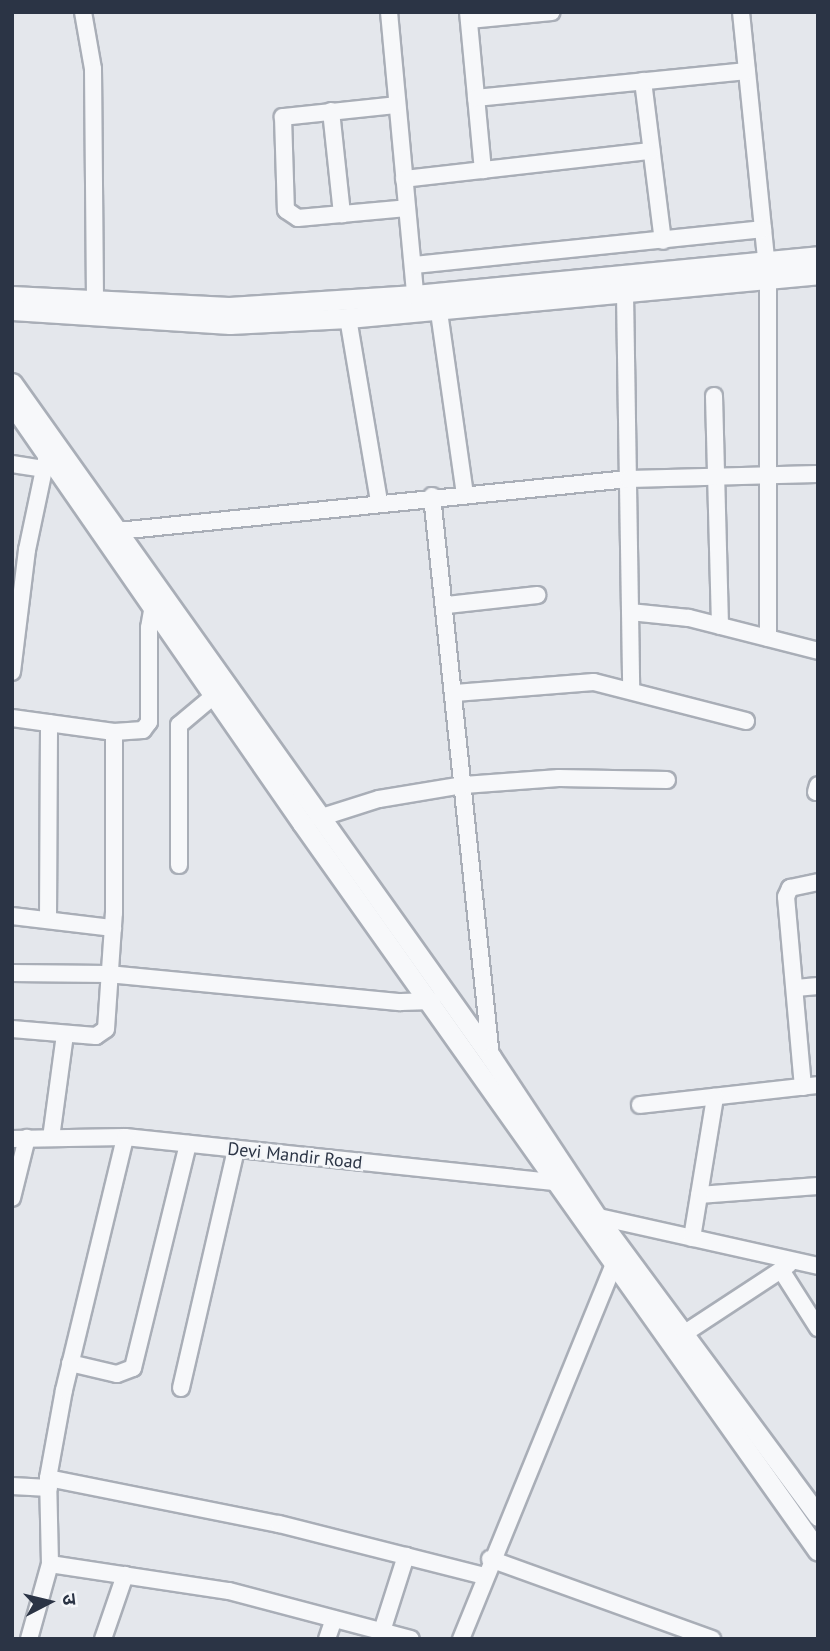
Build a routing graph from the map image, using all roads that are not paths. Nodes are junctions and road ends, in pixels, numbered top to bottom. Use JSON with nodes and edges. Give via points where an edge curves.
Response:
{"nodes":[{"id":1,"x":83,"y":12,"type":"edge"},
{"id":2,"x":388,"y":12,"type":"edge"},
{"id":3,"x":552,"y":12,"type":"edge"},
{"id":4,"x":741,"y":12,"type":"edge"},
{"id":5,"x":546,"y":13,"type":"edge"},
{"id":6,"x":468,"y":16,"type":"edge"},
{"id":7,"x":747,"y":71,"type":"junction"},
{"id":8,"x":643,"y":81,"type":"junction"},
{"id":9,"x":476,"y":98,"type":"junction"},
{"id":10,"x":397,"y":105,"type":"junction"},
{"id":11,"x":331,"y":111,"type":"junction"},
{"id":12,"x":652,"y":150,"type":"junction"},
{"id":13,"x":483,"y":170,"type":"junction"},
{"id":14,"x":404,"y":179,"type":"junction"},
{"id":15,"x":407,"y":208,"type":"junction"},
{"id":16,"x":342,"y":214,"type":"junction"},
{"id":17,"x":763,"y":229,"type":"junction"},
{"id":18,"x":663,"y":241,"type":"junction"},
{"id":19,"x":818,"y":256,"type":"edge"},
{"id":20,"x":415,"y":265,"type":"junction"},
{"id":21,"x":767,"y":271,"type":"junction"},
{"id":22,"x":818,"y":274,"type":"edge"},
{"id":23,"x":625,"y":293,"type":"junction"},
{"id":24,"x":12,"y":296,"type":"edge"},
{"id":25,"x":95,"y":301,"type":"junction"},
{"id":26,"x":416,"y":305,"type":"junction"},
{"id":27,"x":12,"y":310,"type":"edge"},
{"id":28,"x":439,"y":312,"type":"junction"},
{"id":29,"x":348,"y":318,"type":"junction"},
{"id":30,"x":12,"y":383,"type":"edge"},
{"id":31,"x":714,"y":396,"type":"dead end"},
{"id":32,"x":12,"y":404,"type":"edge"},
{"id":33,"x":44,"y":462,"type":"junction"},
{"id":34,"x":12,"y":464,"type":"edge"},
{"id":35,"x":818,"y":474,"type":"edge"},
{"id":36,"x":715,"y":477,"type":"junction"},
{"id":37,"x":767,"y":478,"type":"junction"},
{"id":38,"x":628,"y":479,"type":"junction"},
{"id":39,"x":465,"y":494,"type":"junction"},
{"id":40,"x":432,"y":496,"type":"junction"},
{"id":41,"x":379,"y":502,"type":"junction"},
{"id":42,"x":118,"y":531,"type":"junction"},
{"id":43,"x":19,"y":549,"type":"edge"},
{"id":44,"x":537,"y":595,"type":"dead end"},
{"id":45,"x":155,"y":596,"type":"junction"},
{"id":46,"x":447,"y":605,"type":"junction"},
{"id":47,"x":630,"y":612,"type":"junction"},
{"id":48,"x":720,"y":626,"type":"junction"},
{"id":49,"x":15,"y":631,"type":"edge"},
{"id":50,"x":768,"y":638,"type":"junction"},
{"id":51,"x":818,"y":651,"type":"edge"},
{"id":52,"x":12,"y":672,"type":"edge"},
{"id":53,"x":631,"y":688,"type":"junction"},
{"id":54,"x":455,"y":693,"type":"junction"},
{"id":55,"x":216,"y":694,"type":"junction"},
{"id":56,"x":12,"y":718,"type":"edge"},
{"id":57,"x":746,"y":721,"type":"dead end"},
{"id":58,"x":49,"y":723,"type":"junction"},
{"id":59,"x":114,"y":732,"type":"junction"},
{"id":60,"x":667,"y":780,"type":"dead end"},
{"id":61,"x":464,"y":785,"type":"junction"},
{"id":62,"x":318,"y":818,"type":"junction"},
{"id":63,"x":179,"y":866,"type":"dead end"},
{"id":64,"x":818,"y":882,"type":"edge"},
{"id":65,"x":12,"y":916,"type":"edge"},
{"id":66,"x":48,"y":920,"type":"junction"},
{"id":67,"x":113,"y":928,"type":"junction"},
{"id":68,"x":12,"y":973,"type":"edge"},
{"id":69,"x":108,"y":974,"type":"junction"},
{"id":70,"x":818,"y":986,"type":"edge"},
{"id":71,"x":796,"y":988,"type":"junction"},
{"id":72,"x":432,"y":1001,"type":"junction"},
{"id":73,"x":12,"y":1029,"type":"edge"},
{"id":74,"x":65,"y":1035,"type":"junction"},
{"id":75,"x":491,"y":1057,"type":"junction"},
{"id":76,"x":810,"y":1086,"type":"edge"},
{"id":77,"x":715,"y":1097,"type":"junction"},
{"id":78,"x":640,"y":1105,"type":"dead end"},
{"id":79,"x":125,"y":1137,"type":"junction"},
{"id":80,"x":20,"y":1138,"type":"edge"},
{"id":81,"x":51,"y":1138,"type":"junction"},
{"id":82,"x":188,"y":1144,"type":"junction"},
{"id":83,"x":236,"y":1149,"type":"junction"},
{"id":84,"x":555,"y":1182,"type":"junction"},
{"id":85,"x":578,"y":1184,"type":"junction"},
{"id":86,"x":818,"y":1186,"type":"edge"},
{"id":87,"x":699,"y":1195,"type":"junction"},
{"id":88,"x":12,"y":1198,"type":"edge"},
{"id":89,"x":588,"y":1214,"type":"junction"},
{"id":90,"x":692,"y":1238,"type":"junction"},
{"id":91,"x":614,"y":1264,"type":"junction"},
{"id":92,"x":788,"y":1265,"type":"junction"},
{"id":93,"x":818,"y":1266,"type":"edge"},
{"id":94,"x":818,"y":1328,"type":"edge"},
{"id":95,"x":685,"y":1332,"type":"junction"},
{"id":96,"x":70,"y":1363,"type":"junction"},
{"id":97,"x":181,"y":1388,"type":"dead end"},
{"id":98,"x":48,"y":1483,"type":"junction"},
{"id":99,"x":12,"y":1486,"type":"edge"},
{"id":100,"x":817,"y":1513,"type":"edge"},
{"id":101,"x":818,"y":1550,"type":"edge"},
{"id":102,"x":406,"y":1556,"type":"junction"},
{"id":103,"x":490,"y":1559,"type":"junction"},
{"id":104,"x":50,"y":1564,"type":"junction"},
{"id":105,"x":125,"y":1575,"type":"junction"},
{"id":106,"x":484,"y":1576,"type":"junction"},
{"id":107,"x":334,"y":1619,"type":"junction"},
{"id":108,"x":382,"y":1631,"type":"junction"},
{"id":109,"x":29,"y":1639,"type":"edge"},
{"id":110,"x":103,"y":1639,"type":"edge"},
{"id":111,"x":327,"y":1639,"type":"edge"},
{"id":112,"x":411,"y":1639,"type":"edge"},
{"id":113,"x":461,"y":1639,"type":"edge"},
{"id":114,"x":712,"y":1639,"type":"edge"}],
"edges":[{"from":1,"to":25,"type":"street","via":[[93,69]]},
{"from":2,"to":10,"type":"street"},
{"from":3,"to":5,"type":"street"},
{"from":4,"to":7,"type":"street"},
{"from":5,"to":6,"type":"street"},
{"from":6,"to":9,"type":"street"},
{"from":7,"to":8,"type":"street"},
{"from":7,"to":17,"type":"street"},
{"from":8,"to":9,"type":"street"},
{"from":8,"to":12,"type":"street"},
{"from":9,"to":13,"type":"street"},
{"from":10,"to":11,"type":"street"},
{"from":10,"to":14,"type":"street"},
{"from":11,"to":16,"type":"street"},
{"from":11,"to":16,"type":"street","via":[[281,119],[286,210],[292,218]]},
{"from":12,"to":13,"type":"street"},
{"from":12,"to":18,"type":"street"},
{"from":13,"to":14,"type":"street"},
{"from":14,"to":15,"type":"street"},
{"from":15,"to":16,"type":"street"},
{"from":15,"to":20,"type":"street"},
{"from":17,"to":18,"type":"street"},
{"from":17,"to":21,"type":"street"},
{"from":18,"to":20,"type":"street"},
{"from":19,"to":21,"type":"street"},
{"from":20,"to":26,"type":"street"},
{"from":21,"to":22,"type":"street"},
{"from":21,"to":23,"type":"street"},
{"from":21,"to":26,"type":"street"},
{"from":21,"to":37,"type":"street"},
{"from":23,"to":28,"type":"street"},
{"from":23,"to":38,"type":"street"},
{"from":24,"to":25,"type":"street"},
{"from":25,"to":26,"type":"street","via":[[229,307]]},
{"from":26,"to":28,"type":"street"},
{"from":26,"to":29,"type":"street"},
{"from":27,"to":29,"type":"street","via":[[230,324]]},
{"from":28,"to":39,"type":"street"},
{"from":29,"to":41,"type":"street"},
{"from":30,"to":42,"type":"street"},
{"from":31,"to":36,"type":"street"},
{"from":32,"to":33,"type":"street"},
{"from":33,"to":34,"type":"street"},
{"from":33,"to":43,"type":"street"},
{"from":33,"to":45,"type":"street"},
{"from":35,"to":37,"type":"street"},
{"from":36,"to":37,"type":"street"},
{"from":36,"to":38,"type":"street"},
{"from":36,"to":48,"type":"street"},
{"from":37,"to":50,"type":"street"},
{"from":38,"to":39,"type":"street"},
{"from":38,"to":47,"type":"street"},
{"from":39,"to":40,"type":"street"},
{"from":40,"to":41,"type":"street"},
{"from":40,"to":46,"type":"street"},
{"from":41,"to":42,"type":"street"},
{"from":42,"to":45,"type":"street"},
{"from":43,"to":49,"type":"street"},
{"from":44,"to":46,"type":"street"},
{"from":45,"to":55,"type":"street"},
{"from":45,"to":59,"type":"street","via":[[149,722],[142,730]]},
{"from":45,"to":62,"type":"street"},
{"from":46,"to":54,"type":"street"},
{"from":47,"to":48,"type":"street"},
{"from":47,"to":53,"type":"street"},
{"from":48,"to":50,"type":"street"},
{"from":49,"to":52,"type":"street"},
{"from":50,"to":51,"type":"street"},
{"from":53,"to":54,"type":"street","via":[[594,682]]},
{"from":53,"to":57,"type":"street"},
{"from":54,"to":61,"type":"street"},
{"from":55,"to":63,"type":"street","via":[[179,724]]},
{"from":55,"to":72,"type":"street","via":[[302,823]]},
{"from":56,"to":58,"type":"street"},
{"from":58,"to":59,"type":"street"},
{"from":58,"to":66,"type":"street"},
{"from":59,"to":67,"type":"street"},
{"from":60,"to":61,"type":"street","via":[[559,778]]},
{"from":61,"to":62,"type":"street","via":[[379,799]]},
{"from":61,"to":75,"type":"street"},
{"from":62,"to":75,"type":"street"},
{"from":64,"to":71,"type":"street","via":[[800,884],[786,897]]},
{"from":65,"to":66,"type":"street"},
{"from":66,"to":67,"type":"street"},
{"from":67,"to":69,"type":"street"},
{"from":68,"to":69,"type":"street"},
{"from":69,"to":72,"type":"street","via":[[401,1002]]},
{"from":69,"to":74,"type":"street","via":[[106,1029],[96,1036]]},
{"from":70,"to":71,"type":"street"},
{"from":71,"to":76,"type":"street"},
{"from":72,"to":84,"type":"street"},
{"from":73,"to":74,"type":"street"},
{"from":74,"to":81,"type":"street"},
{"from":75,"to":85,"type":"street"},
{"from":76,"to":77,"type":"street"},
{"from":77,"to":78,"type":"street"},
{"from":77,"to":87,"type":"street"},
{"from":79,"to":81,"type":"street","name":"Devi Mandir Road"},
{"from":79,"to":82,"type":"street","name":"Devi Mandir Road"},
{"from":79,"to":96,"type":"street"},
{"from":80,"to":81,"type":"street","name":"Devi Mandir Road"},
{"from":80,"to":88,"type":"street"},
{"from":82,"to":83,"type":"street","name":"Devi Mandir Road"},
{"from":82,"to":96,"type":"street","via":[[133,1368],[117,1374]]},
{"from":83,"to":84,"type":"street","name":"Devi Mandir Road"},
{"from":83,"to":97,"type":"street"},
{"from":84,"to":85,"type":"street","name":"Devi Mandir Road"},
{"from":84,"to":89,"type":"street"},
{"from":85,"to":89,"type":"street"},
{"from":86,"to":87,"type":"street"},
{"from":87,"to":90,"type":"street"},
{"from":89,"to":90,"type":"street"},
{"from":89,"to":91,"type":"street"},
{"from":89,"to":95,"type":"street"},
{"from":90,"to":92,"type":"street"},
{"from":91,"to":101,"type":"street"},
{"from":91,"to":103,"type":"street"},
{"from":92,"to":93,"type":"street"},
{"from":92,"to":94,"type":"street"},
{"from":92,"to":95,"type":"street"},
{"from":95,"to":100,"type":"street"},
{"from":96,"to":98,"type":"street"},
{"from":98,"to":99,"type":"street"},
{"from":98,"to":102,"type":"street","via":[[279,1524]]},
{"from":98,"to":104,"type":"street"},
{"from":102,"to":106,"type":"street"},
{"from":102,"to":108,"type":"street"},
{"from":103,"to":106,"type":"street"},
{"from":103,"to":114,"type":"street"},
{"from":104,"to":105,"type":"street"},
{"from":104,"to":109,"type":"street"},
{"from":105,"to":107,"type":"street","via":[[229,1591]]},
{"from":105,"to":110,"type":"street"},
{"from":106,"to":113,"type":"street"},
{"from":107,"to":108,"type":"street"},
{"from":107,"to":111,"type":"street"},
{"from":108,"to":112,"type":"street"}]}
